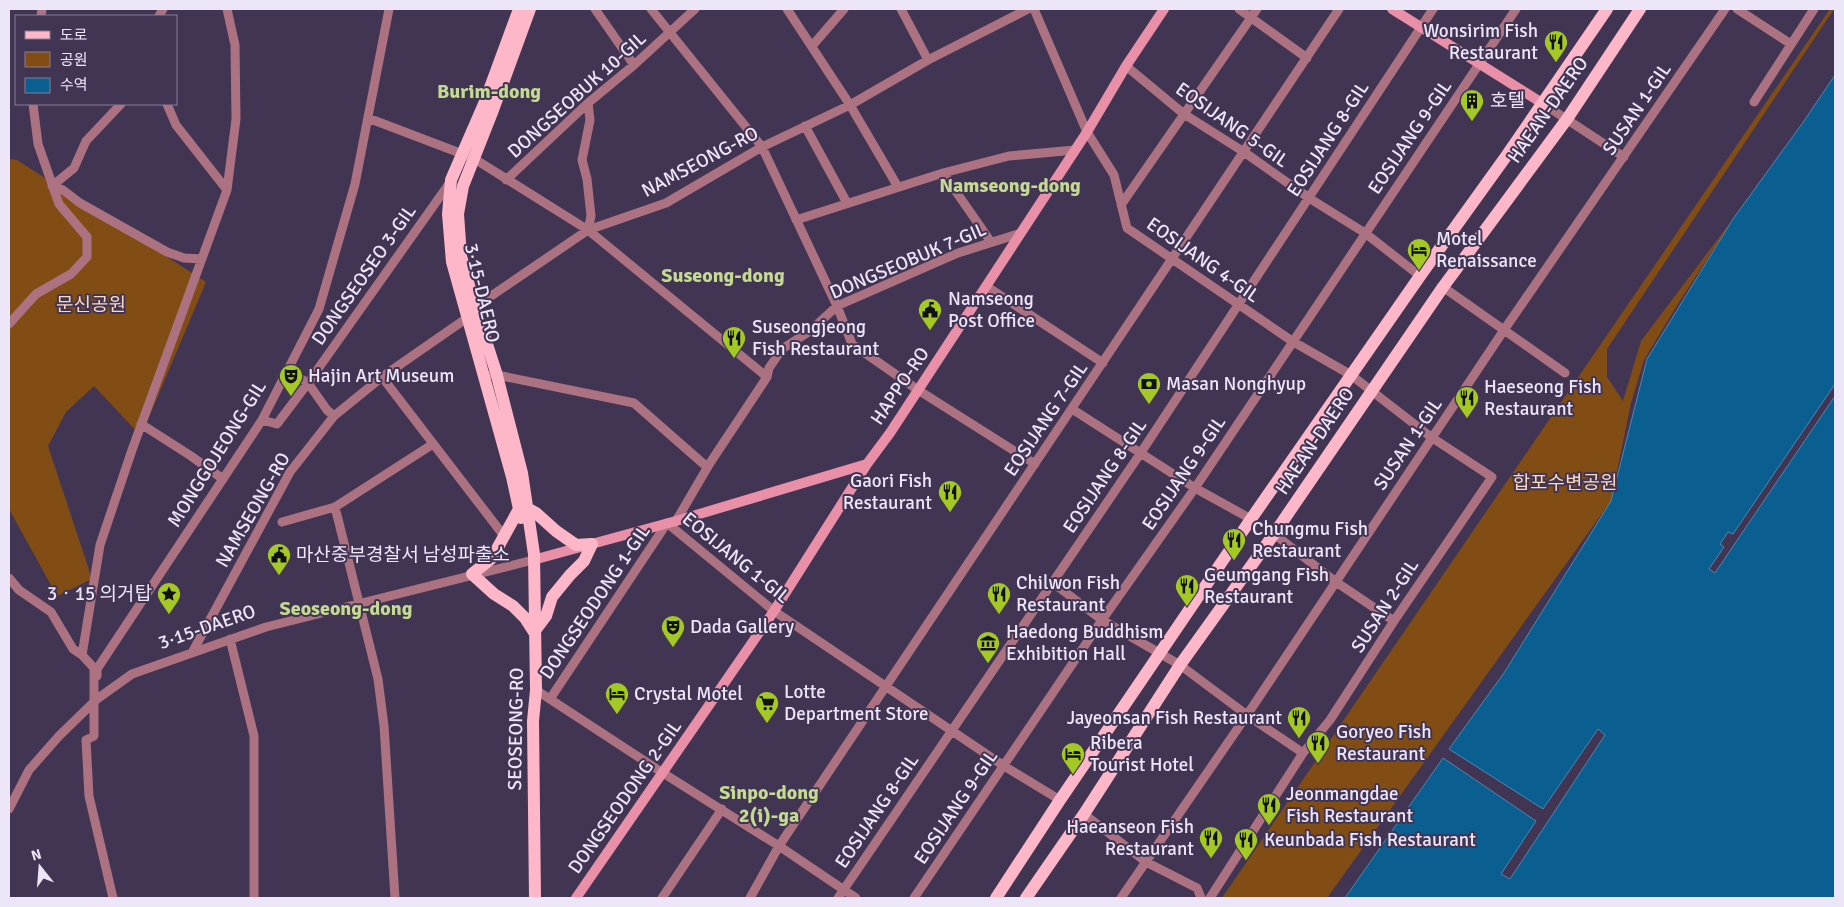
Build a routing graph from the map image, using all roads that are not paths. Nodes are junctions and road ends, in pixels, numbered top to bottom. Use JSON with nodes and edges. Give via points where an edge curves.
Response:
{"nodes":[{"id":1,"x":227,"y":9,"type":"edge"},
{"id":2,"x":389,"y":9,"type":"edge"},
{"id":3,"x":519,"y":9,"type":"edge"},
{"id":4,"x":530,"y":9,"type":"edge"},
{"id":5,"x":594,"y":9,"type":"edge"},
{"id":6,"x":650,"y":9,"type":"edge"},
{"id":7,"x":695,"y":9,"type":"edge"},
{"id":8,"x":787,"y":9,"type":"edge"},
{"id":9,"x":844,"y":9,"type":"edge"},
{"id":10,"x":901,"y":9,"type":"edge"},
{"id":11,"x":1028,"y":9,"type":"edge"},
{"id":12,"x":1034,"y":9,"type":"edge"},
{"id":13,"x":1164,"y":9,"type":"edge"},
{"id":14,"x":1239,"y":9,"type":"edge"},
{"id":15,"x":1257,"y":9,"type":"edge"},
{"id":16,"x":1339,"y":9,"type":"edge"},
{"id":17,"x":1392,"y":9,"type":"edge"},
{"id":18,"x":1433,"y":9,"type":"edge"},
{"id":19,"x":1516,"y":9,"type":"edge"},
{"id":20,"x":1607,"y":9,"type":"edge"},
{"id":21,"x":1640,"y":9,"type":"edge"},
{"id":22,"x":1725,"y":9,"type":"edge"},
{"id":23,"x":1737,"y":9,"type":"edge"},
{"id":24,"x":1814,"y":9,"type":"edge"},
{"id":25,"x":1251,"y":18,"type":"junction"},
{"id":26,"x":1421,"y":27,"type":"junction"},
{"id":27,"x":671,"y":32,"type":"junction"},
{"id":28,"x":1791,"y":44,"type":"junction"},
{"id":29,"x":812,"y":46,"type":"junction"},
{"id":30,"x":1307,"y":58,"type":"junction"},
{"id":31,"x":928,"y":60,"type":"junction"},
{"id":32,"x":1479,"y":64,"type":"junction"},
{"id":33,"x":634,"y":65,"type":"junction"},
{"id":34,"x":1126,"y":66,"type":"junction"},
{"id":35,"x":1754,"y":102,"type":"dead end"},
{"id":36,"x":588,"y":103,"type":"junction"},
{"id":37,"x":1542,"y":103,"type":"junction"},
{"id":38,"x":33,"y":105,"type":"edge"},
{"id":39,"x":120,"y":105,"type":"edge"},
{"id":40,"x":167,"y":105,"type":"edge"},
{"id":41,"x":850,"y":105,"type":"junction"},
{"id":42,"x":1184,"y":114,"type":"junction"},
{"id":43,"x":368,"y":118,"type":"junction"},
{"id":44,"x":1567,"y":120,"type":"junction"},
{"id":45,"x":805,"y":126,"type":"junction"},
{"id":46,"x":1087,"y":132,"type":"junction"},
{"id":47,"x":762,"y":146,"type":"junction"},
{"id":48,"x":1075,"y":150,"type":"junction"},
{"id":49,"x":1244,"y":152,"type":"junction"},
{"id":50,"x":467,"y":156,"type":"junction"},
{"id":51,"x":1624,"y":157,"type":"junction"},
{"id":52,"x":943,"y":173,"type":"junction"},
{"id":53,"x":451,"y":180,"type":"junction"},
{"id":54,"x":506,"y":180,"type":"junction"},
{"id":55,"x":52,"y":186,"type":"junction"},
{"id":56,"x":898,"y":187,"type":"junction"},
{"id":57,"x":227,"y":190,"type":"junction"},
{"id":58,"x":1309,"y":198,"type":"junction"},
{"id":59,"x":847,"y":203,"type":"junction"},
{"id":60,"x":1121,"y":205,"type":"junction"},
{"id":61,"x":796,"y":220,"type":"junction"},
{"id":62,"x":588,"y":230,"type":"junction"},
{"id":63,"x":1021,"y":233,"type":"junction"},
{"id":64,"x":1365,"y":233,"type":"junction"},
{"id":65,"x":991,"y":242,"type":"junction"},
{"id":66,"x":202,"y":259,"type":"junction"},
{"id":67,"x":1172,"y":259,"type":"junction"},
{"id":68,"x":1420,"y":276,"type":"junction"},
{"id":69,"x":986,"y":286,"type":"junction"},
{"id":70,"x":1442,"y":287,"type":"junction"},
{"id":71,"x":1238,"y":304,"type":"junction"},
{"id":72,"x":837,"y":306,"type":"junction"},
{"id":73,"x":471,"y":313,"type":"junction"},
{"id":74,"x":9,"y":324,"type":"edge"},
{"id":75,"x":1504,"y":330,"type":"junction"},
{"id":76,"x":1292,"y":341,"type":"junction"},
{"id":77,"x":1103,"y":363,"type":"junction"},
{"id":78,"x":288,"y":371,"type":"junction"},
{"id":79,"x":483,"y":373,"type":"junction"},
{"id":80,"x":1564,"y":373,"type":"dead end"},
{"id":81,"x":496,"y":374,"type":"junction"},
{"id":82,"x":1351,"y":375,"type":"junction"},
{"id":83,"x":382,"y":377,"type":"junction"},
{"id":84,"x":767,"y":377,"type":"junction"},
{"id":85,"x":308,"y":383,"type":"junction"},
{"id":86,"x":918,"y":390,"type":"junction"},
{"id":87,"x":1372,"y":391,"type":"junction"},
{"id":88,"x":1072,"y":409,"type":"junction"},
{"id":89,"x":334,"y":416,"type":"junction"},
{"id":90,"x":262,"y":420,"type":"junction"},
{"id":91,"x":141,"y":424,"type":"junction"},
{"id":92,"x":1431,"y":437,"type":"junction"},
{"id":93,"x":433,"y":444,"type":"junction"},
{"id":94,"x":1140,"y":454,"type":"junction"},
{"id":95,"x":867,"y":464,"type":"junction"},
{"id":96,"x":1035,"y":464,"type":"junction"},
{"id":97,"x":707,"y":467,"type":"junction"},
{"id":98,"x":223,"y":479,"type":"junction"},
{"id":99,"x":1195,"y":488,"type":"junction"},
{"id":100,"x":335,"y":507,"type":"junction"},
{"id":101,"x":523,"y":509,"type":"junction"},
{"id":102,"x":1251,"y":519,"type":"junction"},
{"id":103,"x":282,"y":522,"type":"dead end"},
{"id":104,"x":672,"y":522,"type":"junction"},
{"id":105,"x":1274,"y":534,"type":"junction"},
{"id":106,"x":504,"y":536,"type":"junction"},
{"id":107,"x":592,"y":544,"type":"junction"},
{"id":108,"x":533,"y":560,"type":"junction"},
{"id":109,"x":472,"y":574,"type":"junction"},
{"id":110,"x":9,"y":578,"type":"edge"},
{"id":111,"x":1053,"y":582,"type":"junction"},
{"id":112,"x":1336,"y":582,"type":"junction"},
{"id":113,"x":360,"y":603,"type":"junction"},
{"id":114,"x":774,"y":611,"type":"junction"},
{"id":115,"x":1102,"y":620,"type":"junction"},
{"id":116,"x":1394,"y":621,"type":"junction"},
{"id":117,"x":534,"y":632,"type":"junction"},
{"id":118,"x":230,"y":638,"type":"junction"},
{"id":119,"x":193,"y":651,"type":"junction"},
{"id":120,"x":1161,"y":654,"type":"junction"},
{"id":121,"x":82,"y":656,"type":"junction"},
{"id":122,"x":1180,"y":665,"type":"junction"},
{"id":123,"x":887,"y":687,"type":"junction"},
{"id":124,"x":536,"y":690,"type":"junction"},
{"id":125,"x":550,"y":699,"type":"junction"},
{"id":126,"x":95,"y":701,"type":"junction"},
{"id":127,"x":1247,"y":715,"type":"junction"},
{"id":128,"x":952,"y":731,"type":"junction"},
{"id":129,"x":1303,"y":753,"type":"junction"},
{"id":130,"x":1004,"y":766,"type":"junction"},
{"id":131,"x":663,"y":774,"type":"junction"},
{"id":132,"x":1060,"y":800,"type":"junction"},
{"id":133,"x":9,"y":807,"type":"edge"},
{"id":134,"x":722,"y":809,"type":"junction"},
{"id":135,"x":1084,"y":814,"type":"junction"},
{"id":136,"x":779,"y":846,"type":"junction"},
{"id":137,"x":1146,"y":862,"type":"junction"},
{"id":138,"x":841,"y":894,"type":"edge"},
{"id":139,"x":113,"y":898,"type":"edge"},
{"id":140,"x":254,"y":898,"type":"edge"},
{"id":141,"x":395,"y":898,"type":"edge"},
{"id":142,"x":535,"y":898,"type":"edge"},
{"id":143,"x":576,"y":898,"type":"edge"},
{"id":144,"x":662,"y":898,"type":"edge"},
{"id":145,"x":750,"y":898,"type":"edge"},
{"id":146,"x":856,"y":898,"type":"edge"},
{"id":147,"x":914,"y":898,"type":"edge"},
{"id":148,"x":996,"y":898,"type":"edge"},
{"id":149,"x":1026,"y":898,"type":"edge"},
{"id":150,"x":1121,"y":898,"type":"edge"},
{"id":151,"x":1201,"y":898,"type":"edge"},
{"id":152,"x":1210,"y":898,"type":"edge"}],
"edges":[{"from":1,"to":57,"type":"street","via":[[235,45],[236,119]]},
{"from":2,"to":43,"type":"street","name":"MONGGOJEONG-GIL"},
{"from":3,"to":50,"type":"main road","name":"3·15-DAERO"},
{"from":4,"to":50,"type":"main road","name":"3·15-DAERO","via":[[493,110]]},
{"from":5,"to":33,"type":"street"},
{"from":6,"to":27,"type":"street"},
{"from":7,"to":27,"type":"street","name":"DONGSEOBUK 10-GIL"},
{"from":8,"to":29,"type":"street"},
{"from":9,"to":29,"type":"street"},
{"from":10,"to":31,"type":"street"},
{"from":11,"to":31,"type":"street","name":"NAMSEONG-RO"},
{"from":12,"to":46,"type":"street","name":"EOSIJANG 4-GIL"},
{"from":13,"to":34,"type":"main road","name":"HAPPO-RO"},
{"from":14,"to":25,"type":"street"},
{"from":15,"to":25,"type":"street"},
{"from":16,"to":30,"type":"street","name":"EOSIJANG 7-GIL"},
{"from":17,"to":26,"type":"main road"},
{"from":18,"to":26,"type":"street","name":"EOSIJANG 8-GIL"},
{"from":19,"to":32,"type":"street","name":"EOSIJANG 9-GIL"},
{"from":20,"to":37,"type":"main road","name":"HAEAN-DAERO"},
{"from":21,"to":44,"type":"main road","name":"HAEAN-DAERO"},
{"from":22,"to":51,"type":"street","name":"SUSAN 1-GIL"},
{"from":23,"to":28,"type":"street"},
{"from":24,"to":28,"type":"street"},
{"from":25,"to":30,"type":"street"},
{"from":25,"to":42,"type":"street"},
{"from":26,"to":32,"type":"main road"},
{"from":26,"to":58,"type":"street","name":"EOSIJANG 8-GIL"},
{"from":27,"to":33,"type":"street","name":"DONGSEOBUK 10-GIL"},
{"from":27,"to":47,"type":"street"},
{"from":28,"to":35,"type":"street"},
{"from":29,"to":41,"type":"street"},
{"from":30,"to":49,"type":"street","name":"EOSIJANG 7-GIL"},
{"from":31,"to":41,"type":"street","name":"NAMSEONG-RO"},
{"from":32,"to":37,"type":"main road"},
{"from":32,"to":64,"type":"street","name":"EOSIJANG 9-GIL"},
{"from":33,"to":36,"type":"street","name":"DONGSEOBUK 10-GIL"},
{"from":34,"to":42,"type":"street","name":"EOSIJANG 5-GIL"},
{"from":34,"to":46,"type":"main road","name":"HAPPO-RO"},
{"from":36,"to":54,"type":"street","name":"DONGSEOBUK 10-GIL"},
{"from":36,"to":62,"type":"street","via":[[590,120],[582,160],[591,216]]},
{"from":37,"to":44,"type":"street"},
{"from":37,"to":68,"type":"main road","name":"HAEAN-DAERO"},
{"from":38,"to":55,"type":"street","via":[[38,144]]},
{"from":39,"to":55,"type":"street","via":[[86,141],[74,168]]},
{"from":40,"to":57,"type":"street","via":[[176,125]]},
{"from":41,"to":45,"type":"street","name":"NAMSEONG-RO"},
{"from":41,"to":56,"type":"street"},
{"from":42,"to":49,"type":"street","name":"EOSIJANG 5-GIL"},
{"from":42,"to":60,"type":"street"},
{"from":43,"to":50,"type":"street"},
{"from":43,"to":78,"type":"street","name":"MONGGOJEONG-GIL","via":[[354,184],[319,309]]},
{"from":44,"to":51,"type":"street"},
{"from":44,"to":70,"type":"main road","name":"HAEAN-DAERO"},
{"from":45,"to":47,"type":"street","name":"NAMSEONG-RO"},
{"from":45,"to":59,"type":"street"},
{"from":46,"to":48,"type":"main road","name":"HAPPO-RO"},
{"from":46,"to":60,"type":"street","name":"EOSIJANG 4-GIL","via":[[1114,175]]},
{"from":47,"to":61,"type":"street"},
{"from":47,"to":62,"type":"street","name":"NAMSEONG-RO","via":[[666,203]]},
{"from":48,"to":52,"type":"street","via":[[1009,156]]},
{"from":48,"to":63,"type":"main road","name":"HAPPO-RO"},
{"from":49,"to":58,"type":"street","name":"EOSIJANG 5-GIL"},
{"from":49,"to":67,"type":"street","name":"EOSIJANG 7-GIL"},
{"from":50,"to":53,"type":"main road","name":"3·15-DAERO"},
{"from":50,"to":54,"type":"street"},
{"from":50,"to":73,"type":"main road","name":"3·15-DAERO","via":[[458,214]]},
{"from":51,"to":75,"type":"street","name":"SUSAN 1-GIL"},
{"from":52,"to":56,"type":"street"},
{"from":52,"to":65,"type":"street"},
{"from":53,"to":73,"type":"main road","name":"3·15-DAERO","via":[[448,214],[452,262]]},
{"from":53,"to":85,"type":"street","name":"DONGSEOSEO 3-GIL"},
{"from":54,"to":62,"type":"street","name":"DONGSEOBUK 10-GIL"},
{"from":55,"to":66,"type":"street","via":[[167,252],[184,258]]},
{"from":55,"to":74,"type":"street","via":[[59,204],[87,238],[87,257],[71,274],[36,294]]},
{"from":56,"to":59,"type":"street"},
{"from":57,"to":66,"type":"street"},
{"from":58,"to":64,"type":"street","name":"EOSIJANG 5-GIL"},
{"from":58,"to":71,"type":"street","name":"EOSIJANG 8-GIL"},
{"from":59,"to":61,"type":"street"},
{"from":60,"to":67,"type":"street","name":"EOSIJANG 4-GIL","via":[[1127,228]]},
{"from":61,"to":72,"type":"street"},
{"from":62,"to":73,"type":"street","name":"NAMSEONG-RO"},
{"from":62,"to":84,"type":"street","name":"DONGSEOBUK 10-GIL"},
{"from":63,"to":65,"type":"street","name":"DONGSEOBUK 7-GIL"},
{"from":63,"to":69,"type":"main road","name":"HAPPO-RO"},
{"from":64,"to":68,"type":"street","name":"EOSIJANG 5-GIL"},
{"from":64,"to":76,"type":"street","name":"EOSIJANG 9-GIL"},
{"from":65,"to":72,"type":"street","name":"DONGSEOBUK 7-GIL","via":[[958,253]]},
{"from":66,"to":91,"type":"street"},
{"from":67,"to":71,"type":"street","name":"EOSIJANG 4-GIL"},
{"from":67,"to":77,"type":"street","name":"EOSIJANG 7-GIL"},
{"from":68,"to":82,"type":"main road","name":"HAEAN-DAERO"},
{"from":69,"to":77,"type":"street"},
{"from":69,"to":86,"type":"main road","name":"HAPPO-RO"},
{"from":70,"to":75,"type":"street"},
{"from":70,"to":87,"type":"main road","name":"HAEAN-DAERO"},
{"from":71,"to":76,"type":"street","name":"EOSIJANG 4-GIL"},
{"from":71,"to":94,"type":"street","name":"EOSIJANG 8-GIL"},
{"from":72,"to":84,"type":"street","name":"DONGSEOBUK 7-GIL","via":[[810,331],[782,349]]},
{"from":72,"to":86,"type":"street","via":[[852,344]]},
{"from":73,"to":79,"type":"main road","name":"3·15-DAERO"},
{"from":73,"to":81,"type":"main road","name":"3·15-DAERO"},
{"from":73,"to":83,"type":"street","name":"NAMSEONG-RO"},
{"from":75,"to":80,"type":"street"},
{"from":75,"to":92,"type":"street","name":"SUSAN 1-GIL"},
{"from":76,"to":82,"type":"street","name":"EOSIJANG 4-GIL"},
{"from":76,"to":99,"type":"street","name":"EOSIJANG 9-GIL"},
{"from":77,"to":88,"type":"street","name":"EOSIJANG 7-GIL"},
{"from":78,"to":85,"type":"street"},
{"from":78,"to":90,"type":"street","name":"MONGGOJEONG-GIL"},
{"from":79,"to":81,"type":"street"},
{"from":79,"to":101,"type":"main road","name":"3·15-DAERO"},
{"from":81,"to":97,"type":"street","via":[[634,403]]},
{"from":81,"to":101,"type":"main road","name":"3·15-DAERO","via":[[522,473]]},
{"from":82,"to":87,"type":"street","name":"SUSAN 2-GIL"},
{"from":82,"to":102,"type":"main road","name":"HAEAN-DAERO"},
{"from":83,"to":89,"type":"street","name":"NAMSEONG-RO"},
{"from":83,"to":93,"type":"street"},
{"from":84,"to":97,"type":"street","name":"DONGSEOBUK 7-GIL"},
{"from":85,"to":89,"type":"street"},
{"from":85,"to":90,"type":"street","name":"DONGSEOSEO 3-GIL","via":[[277,424]]},
{"from":86,"to":95,"type":"main road","name":"HAPPO-RO"},
{"from":86,"to":96,"type":"street"},
{"from":87,"to":92,"type":"street","name":"SUSAN 2-GIL"},
{"from":87,"to":105,"type":"main road","name":"HAEAN-DAERO"},
{"from":88,"to":94,"type":"street"},
{"from":88,"to":96,"type":"street","name":"EOSIJANG 7-GIL"},
{"from":89,"to":119,"type":"street","name":"NAMSEONG-RO","via":[[290,472]]},
{"from":90,"to":98,"type":"street","name":"MONGGOJEONG-GIL"},
{"from":91,"to":98,"type":"street"},
{"from":91,"to":121,"type":"street","via":[[100,545]]},
{"from":92,"to":112,"type":"street","name":"SUSAN 1-GIL"},
{"from":92,"to":116,"type":"street","name":"SUSAN 2-GIL","via":[[1492,477]]},
{"from":93,"to":100,"type":"street"},
{"from":93,"to":106,"type":"street"},
{"from":94,"to":99,"type":"street"},
{"from":94,"to":111,"type":"street","name":"EOSIJANG 8-GIL"},
{"from":95,"to":104,"type":"main road"},
{"from":95,"to":114,"type":"main road","name":"DONGSEODONG 2-GIL"},
{"from":96,"to":123,"type":"street","name":"EOSIJANG 7-GIL"},
{"from":97,"to":104,"type":"street","name":"DONGSEOBUK 7-GIL"},
{"from":98,"to":126,"type":"street","name":"MONGGOJEONG-GIL","via":[[97,669]]},
{"from":99,"to":102,"type":"street"},
{"from":99,"to":115,"type":"street","name":"EOSIJANG 9-GIL"},
{"from":100,"to":103,"type":"street"},
{"from":100,"to":113,"type":"street"},
{"from":101,"to":106,"type":"main road"},
{"from":101,"to":107,"type":"main road","via":[[536,513],[576,545]]},
{"from":101,"to":108,"type":"main road","name":"3·15-DAERO"},
{"from":102,"to":120,"type":"main road","name":"HAEAN-DAERO"},
{"from":104,"to":107,"type":"main road"},
{"from":104,"to":114,"type":"street","name":"EOSIJANG 1-GIL"},
{"from":104,"to":125,"type":"street","name":"DONGSEODONG 1-GIL"},
{"from":105,"to":112,"type":"street"},
{"from":105,"to":122,"type":"main road","name":"HAEAN-DAERO"},
{"from":106,"to":109,"type":"main road","via":[[492,558]]},
{"from":107,"to":108,"type":"main road"},
{"from":107,"to":117,"type":"main road","via":[[584,561],[552,597],[546,616]]},
{"from":108,"to":109,"type":"street","name":"3·15-DAERO"},
{"from":108,"to":117,"type":"main road","name":"SEOSEONG-RO"},
{"from":109,"to":113,"type":"street","name":"3·15-DAERO"},
{"from":109,"to":117,"type":"main road","via":[[494,594],[514,606]]},
{"from":110,"to":121,"type":"street","via":[[19,590],[51,612],[73,649]]},
{"from":111,"to":115,"type":"street"},
{"from":111,"to":128,"type":"street","name":"EOSIJANG 8-GIL"},
{"from":112,"to":116,"type":"street"},
{"from":112,"to":127,"type":"street","name":"SUSAN 1-GIL"},
{"from":113,"to":118,"type":"street","name":"3·15-DAERO"},
{"from":113,"to":141,"type":"street","via":[[378,679],[384,726]]},
{"from":114,"to":123,"type":"street","name":"EOSIJANG 1-GIL"},
{"from":114,"to":131,"type":"main road","name":"DONGSEODONG 2-GIL"},
{"from":115,"to":120,"type":"street"},
{"from":115,"to":130,"type":"street","name":"EOSIJANG 9-GIL"},
{"from":116,"to":129,"type":"street","name":"SUSAN 2-GIL","via":[[1330,720]]},
{"from":117,"to":124,"type":"main road","name":"SEOSEONG-RO"},
{"from":118,"to":119,"type":"street","name":"3·15-DAERO"},
{"from":118,"to":140,"type":"street","via":[[254,736]]},
{"from":119,"to":126,"type":"street","name":"3·15-DAERO","via":[[132,674]]},
{"from":120,"to":122,"type":"street"},
{"from":120,"to":132,"type":"main road","name":"HAEAN-DAERO"},
{"from":121,"to":126,"type":"street","via":[[94,668]]},
{"from":122,"to":127,"type":"street"},
{"from":122,"to":135,"type":"main road","name":"HAEAN-DAERO"},
{"from":123,"to":128,"type":"street","name":"EOSIJANG 1-GIL"},
{"from":123,"to":136,"type":"street","name":"EOSIJANG 7-GIL"},
{"from":124,"to":125,"type":"street"},
{"from":124,"to":142,"type":"main road","name":"SEOSEONG-RO","via":[[533,721]]},
{"from":125,"to":131,"type":"street"},
{"from":126,"to":133,"type":"street","name":"3·15-DAERO","via":[[29,770]]},
{"from":126,"to":139,"type":"street","via":[[94,736],[86,740],[89,796]]},
{"from":127,"to":129,"type":"street"},
{"from":127,"to":137,"type":"street","name":"SUSAN 1-GIL"},
{"from":128,"to":130,"type":"street","name":"EOSIJANG 1-GIL"},
{"from":128,"to":138,"type":"street","name":"EOSIJANG 8-GIL"},
{"from":129,"to":152,"type":"street","name":"SUSAN 2-GIL"},
{"from":130,"to":132,"type":"street","name":"EOSIJANG 1-GIL"},
{"from":130,"to":147,"type":"street","name":"EOSIJANG 9-GIL"},
{"from":131,"to":134,"type":"street"},
{"from":131,"to":143,"type":"main road","name":"DONGSEODONG 2-GIL"},
{"from":132,"to":148,"type":"main road","name":"HAEAN-DAERO"},
{"from":134,"to":136,"type":"street"},
{"from":134,"to":144,"type":"street"},
{"from":135,"to":137,"type":"street"},
{"from":135,"to":149,"type":"main road","name":"HAEAN-DAERO"},
{"from":136,"to":138,"type":"street"},
{"from":136,"to":145,"type":"street","name":"EOSIJANG 7-GIL"},
{"from":137,"to":150,"type":"street","name":"SUSAN 1-GIL"},
{"from":137,"to":151,"type":"street","via":[[1197,888]]},
{"from":138,"to":146,"type":"street"}]}
